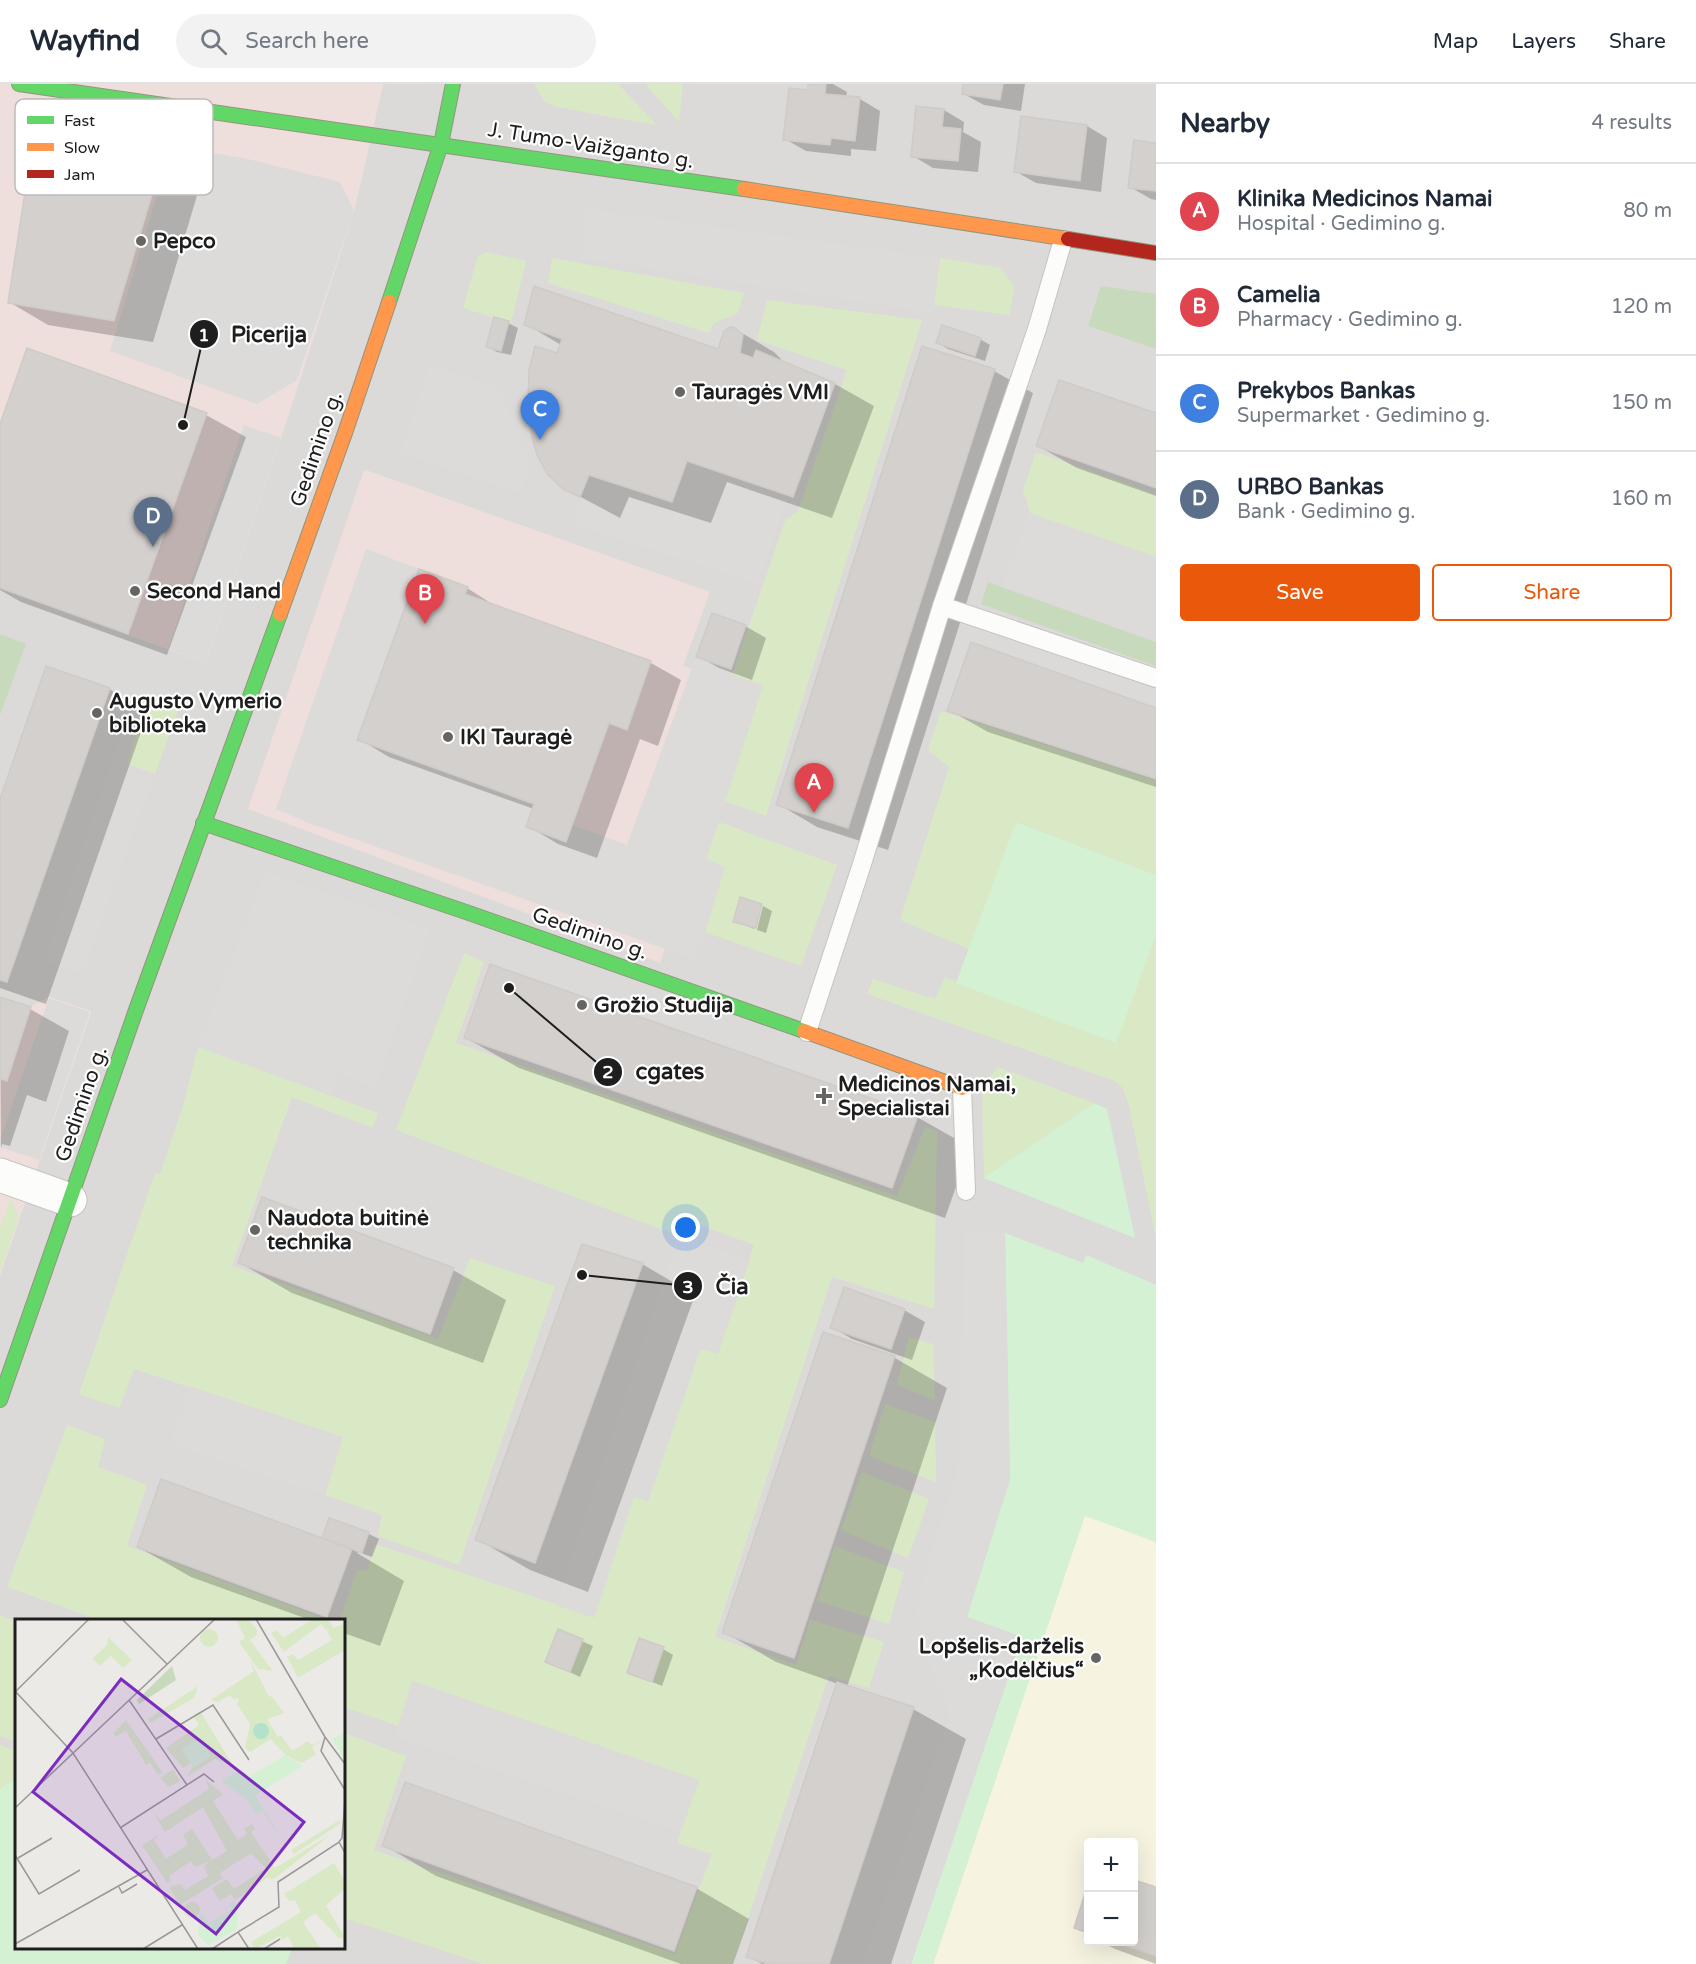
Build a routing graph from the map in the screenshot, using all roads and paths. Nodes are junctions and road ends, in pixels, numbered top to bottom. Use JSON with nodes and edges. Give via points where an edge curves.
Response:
{"nodes":[{"id":1,"x":19,"y":84,"type":"edge"},
{"id":2,"x":453,"y":84,"type":"edge"},
{"id":3,"x":124,"y":99,"type":"edge"},
{"id":4,"x":213,"y":112,"type":"edge"},
{"id":5,"x":441,"y":144,"type":"junction"},
{"id":6,"x":1063,"y":240,"type":"junction"},
{"id":7,"x":1156,"y":253,"type":"edge"},
{"id":8,"x":942,"y":606,"type":"junction"},
{"id":9,"x":1156,"y":678,"type":"edge"},
{"id":10,"x":203,"y":823,"type":"junction"},
{"id":11,"x":807,"y":1032,"type":"junction"},
{"id":12,"x":962,"y":1088,"type":"joint"},
{"id":13,"x":0,"y":1175,"type":"edge"},
{"id":14,"x":966,"y":1191,"type":"dead end"},
{"id":15,"x":70,"y":1200,"type":"junction"},
{"id":16,"x":0,"y":1400,"type":"edge"}],
"edges":[{"from":1,"to":3,"type":"street","name":"J. Tumo-Vaižganto g."},
{"from":2,"to":5,"type":"street","name":"Gedimino g."},
{"from":4,"to":5,"type":"street","name":"J. Tumo-Vaižganto g."},
{"from":5,"to":6,"type":"street","name":"J. Tumo-Vaižganto g."},
{"from":5,"to":10,"type":"street","name":"Gedimino g.","via":[[324,492]]},
{"from":6,"to":7,"type":"street","name":"J. Tumo-Vaižganto g."},
{"from":6,"to":8,"type":"lane","via":[[1037,329]]},
{"from":8,"to":9,"type":"lane"},
{"from":8,"to":11,"type":"lane"},
{"from":10,"to":11,"type":"street","name":"Gedimino g."},
{"from":10,"to":15,"type":"street","name":"Gedimino g."},
{"from":11,"to":12,"type":"street","name":"Gedimino g."},
{"from":12,"to":14,"type":"lane"},
{"from":13,"to":15,"type":"street"},
{"from":15,"to":16,"type":"street","name":"Gedimino g."}]}
